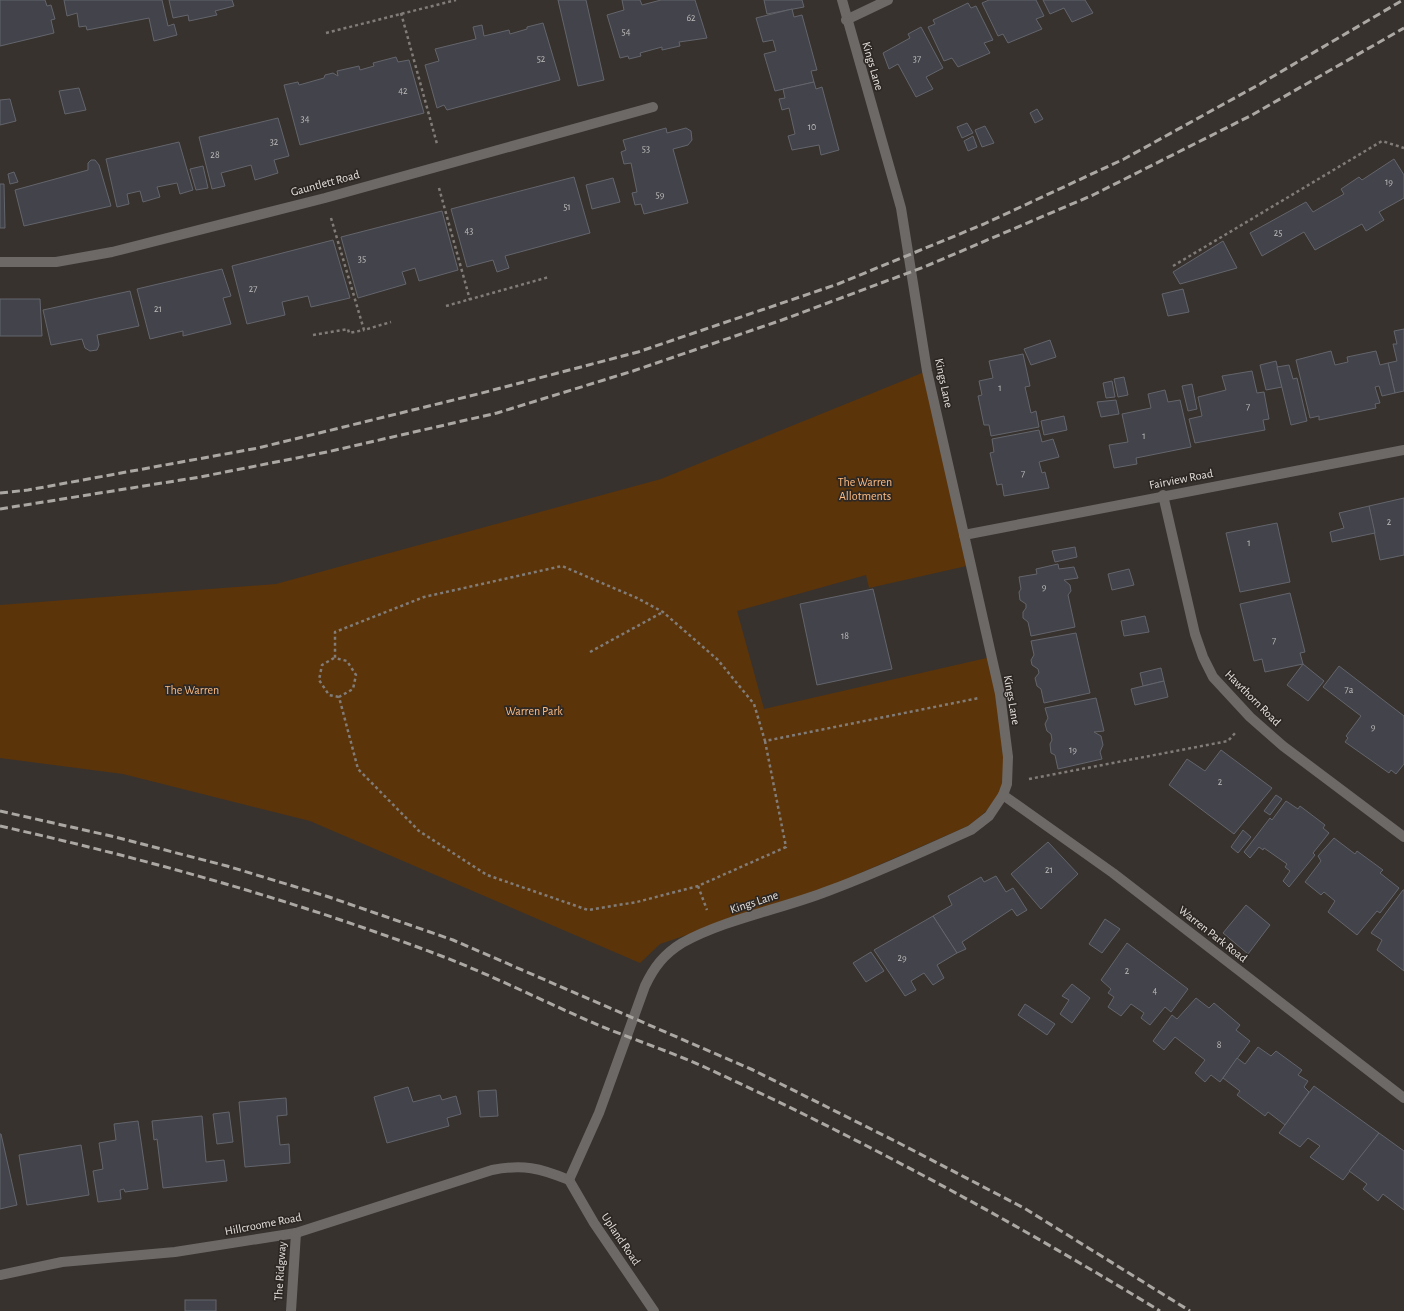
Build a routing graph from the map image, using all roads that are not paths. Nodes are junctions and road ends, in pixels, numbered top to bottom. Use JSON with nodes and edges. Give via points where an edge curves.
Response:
{"nodes":[{"id":1,"x":842,"y":0,"type":"edge"},
{"id":2,"x":888,"y":0,"type":"edge"},
{"id":3,"x":846,"y":20,"type":"junction"},
{"id":4,"x":653,"y":107,"type":"dead end"},
{"id":5,"x":0,"y":262,"type":"edge"},
{"id":6,"x":1404,"y":450,"type":"edge"},
{"id":7,"x":1163,"y":496,"type":"junction"},
{"id":8,"x":964,"y":535,"type":"junction"},
{"id":9,"x":1003,"y":794,"type":"junction"},
{"id":10,"x":1404,"y":838,"type":"edge"},
{"id":11,"x":1404,"y":1098,"type":"edge"},
{"id":12,"x":569,"y":1180,"type":"junction"},
{"id":13,"x":296,"y":1233,"type":"junction"},
{"id":14,"x":0,"y":1275,"type":"edge"},
{"id":15,"x":291,"y":1311,"type":"edge"},
{"id":16,"x":654,"y":1311,"type":"edge"}],
"edges":[{"from":1,"to":3,"type":"street","name":"Kings Lane"},
{"from":2,"to":3,"type":"street"},
{"from":3,"to":8,"type":"street","name":"Kings Lane","via":[[902,208],[927,371]]},
{"from":4,"to":5,"type":"street","name":"Gauntlett Road","via":[[325,198],[105,253],[56,262]]},
{"from":6,"to":7,"type":"street","name":"Fairview Road"},
{"from":7,"to":8,"type":"street","name":"Fairview Road"},
{"from":7,"to":10,"type":"street","name":"Hawthorn Road","via":[[1196,634],[1213,677],[1250,717],[1283,746]]},
{"from":8,"to":9,"type":"street","name":"Kings Lane","via":[[1000,694],[1008,757],[1007,784]]},
{"from":9,"to":11,"type":"street","name":"Warren Park Road","via":[[1113,873]]},
{"from":9,"to":12,"type":"street","name":"Kings Lane","via":[[989,816],[971,830],[828,891],[714,929],[683,943],[665,955],[655,966],[645,986],[609,1084]]},
{"from":12,"to":13,"type":"street","name":"Hillcroome Road","via":[[546,1170],[526,1166],[492,1170]]},
{"from":12,"to":16,"type":"street","name":"Upland Road","via":[[594,1223]]},
{"from":13,"to":14,"type":"street","name":"Hillcroome Road","via":[[175,1252],[62,1262]]},
{"from":13,"to":15,"type":"street","name":"The Ridgway"}]}
